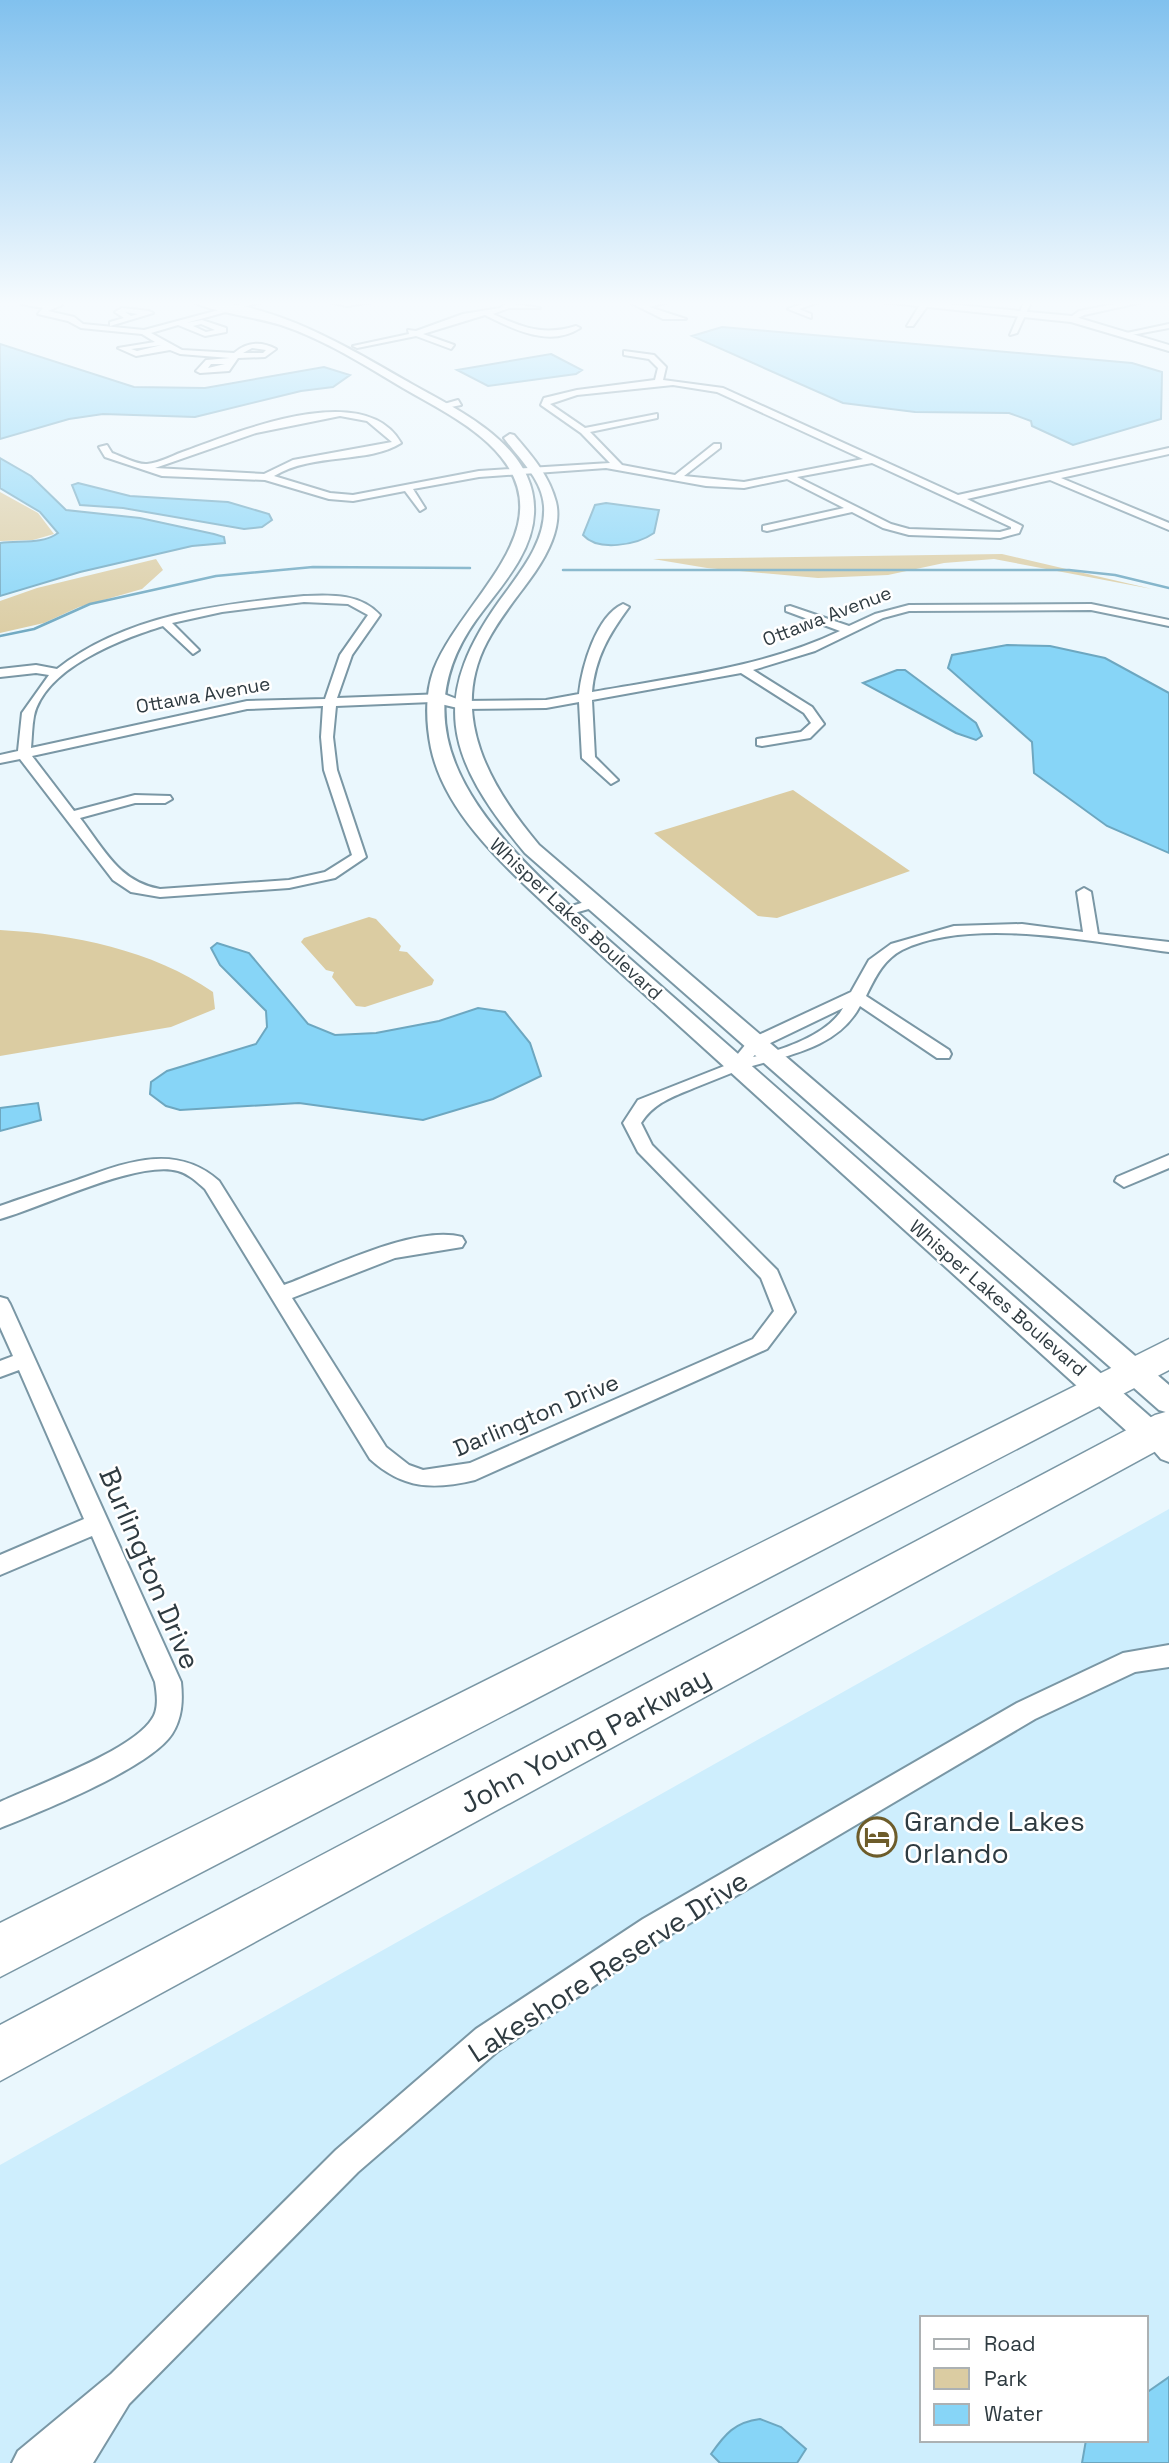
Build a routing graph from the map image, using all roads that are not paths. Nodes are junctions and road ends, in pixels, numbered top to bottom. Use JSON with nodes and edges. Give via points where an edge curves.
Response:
{"nodes":[{"id":1,"x":333,"y":415,"type":"edge"},
{"id":2,"x":358,"y":415,"type":"edge"},
{"id":3,"x":462,"y":415,"type":"edge"},
{"id":4,"x":470,"y":415,"type":"edge"},
{"id":5,"x":560,"y":415,"type":"edge"},
{"id":6,"x":774,"y":415,"type":"edge"},
{"id":7,"x":654,"y":416,"type":"dead end"},
{"id":8,"x":584,"y":431,"type":"junction"},
{"id":9,"x":717,"y":446,"type":"dead end"},
{"id":10,"x":104,"y":447,"type":"dead end"},
{"id":11,"x":1169,"y":451,"type":"edge"},
{"id":12,"x":872,"y":460,"type":"junction"},
{"id":13,"x":146,"y":468,"type":"junction"},
{"id":14,"x":620,"y":468,"type":"junction"},
{"id":15,"x":539,"y":473,"type":"junction"},
{"id":16,"x":518,"y":474,"type":"junction"},
{"id":17,"x":266,"y":477,"type":"junction"},
{"id":18,"x":1050,"y":477,"type":"junction"},
{"id":19,"x":676,"y":478,"type":"junction"},
{"id":20,"x":791,"y":478,"type":"junction"},
{"id":21,"x":407,"y":487,"type":"junction"},
{"id":22,"x":959,"y":498,"type":"junction"},
{"id":23,"x":419,"y":508,"type":"dead end"},
{"id":24,"x":853,"y":509,"type":"junction"},
{"id":25,"x":1169,"y":527,"type":"edge"},
{"id":26,"x":767,"y":528,"type":"dead end"},
{"id":27,"x":623,"y":607,"type":"dead end"},
{"id":28,"x":790,"y":609,"type":"dead end"},
{"id":29,"x":164,"y":621,"type":"junction"},
{"id":30,"x":1169,"y":623,"type":"edge"},
{"id":31,"x":849,"y":629,"type":"junction"},
{"id":32,"x":193,"y":650,"type":"dead end"},
{"id":33,"x":743,"y":669,"type":"junction"},
{"id":34,"x":56,"y":672,"type":"junction"},
{"id":35,"x":0,"y":673,"type":"edge"},
{"id":36,"x":585,"y":697,"type":"junction"},
{"id":37,"x":434,"y":699,"type":"junction"},
{"id":38,"x":463,"y":700,"type":"junction"},
{"id":39,"x":330,"y":702,"type":"junction"},
{"id":40,"x":762,"y":742,"type":"dead end"},
{"id":41,"x":24,"y":755,"type":"junction"},
{"id":42,"x":0,"y":758,"type":"edge"},
{"id":43,"x":611,"y":780,"type":"dead end"},
{"id":44,"x":165,"y":799,"type":"dead end"},
{"id":45,"x":71,"y":816,"type":"junction"},
{"id":46,"x":1084,"y":892,"type":"dead end"},
{"id":47,"x":594,"y":904,"type":"junction"},
{"id":48,"x":564,"y":911,"type":"junction"},
{"id":49,"x":1091,"y":935,"type":"junction"},
{"id":50,"x":1169,"y":947,"type":"edge"},
{"id":51,"x":855,"y":996,"type":"junction"},
{"id":52,"x":756,"y":1043,"type":"junction"},
{"id":53,"x":943,"y":1054,"type":"dead end"},
{"id":54,"x":772,"y":1057,"type":"junction"},
{"id":55,"x":735,"y":1066,"type":"junction"},
{"id":56,"x":1169,"y":1161,"type":"edge"},
{"id":57,"x":1124,"y":1181,"type":"dead end"},
{"id":58,"x":0,"y":1213,"type":"edge"},
{"id":59,"x":455,"y":1242,"type":"dead end"},
{"id":60,"x":281,"y":1295,"type":"junction"},
{"id":61,"x":0,"y":1304,"type":"edge"},
{"id":62,"x":1169,"y":1353,"type":"edge"},
{"id":63,"x":24,"y":1360,"type":"junction"},
{"id":64,"x":0,"y":1369,"type":"edge"},
{"id":65,"x":1117,"y":1380,"type":"junction"},
{"id":66,"x":1165,"y":1429,"type":"edge"},
{"id":67,"x":97,"y":1524,"type":"junction"},
{"id":68,"x":0,"y":1565,"type":"edge"},
{"id":69,"x":1169,"y":1656,"type":"edge"},
{"id":70,"x":0,"y":1815,"type":"edge"},
{"id":71,"x":0,"y":1951,"type":"edge"},
{"id":72,"x":0,"y":2054,"type":"edge"},
{"id":73,"x":123,"y":2386,"type":"junction"},
{"id":74,"x":30,"y":2463,"type":"edge"},
{"id":75,"x":73,"y":2463,"type":"edge"}],
"edges":[{"from":1,"to":13,"type":"street","via":[[218,441]]},
{"from":2,"to":17,"type":"street","via":[[393,434],[397,443],[310,459]]},
{"from":3,"to":16,"type":"street","name":"Whisper Lakes Boulevard","via":[[491,439]]},
{"from":4,"to":15,"type":"street","name":"Whisper Lakes Boulevard","via":[[507,434]]},
{"from":5,"to":8,"type":"street"},
{"from":6,"to":12,"type":"street"},
{"from":7,"to":8,"type":"street"},
{"from":8,"to":14,"type":"street"},
{"from":9,"to":19,"type":"street"},
{"from":10,"to":13,"type":"street","via":[[108,455]]},
{"from":11,"to":18,"type":"street"},
{"from":12,"to":20,"type":"street"},
{"from":12,"to":22,"type":"street"},
{"from":13,"to":17,"type":"street","via":[[162,473]]},
{"from":14,"to":15,"type":"street"},
{"from":14,"to":19,"type":"street"},
{"from":15,"to":16,"type":"street"},
{"from":15,"to":38,"type":"street","name":"Whisper Lakes Boulevard","via":[[551,514],[543,546],[475,652]]},
{"from":16,"to":21,"type":"street"},
{"from":16,"to":37,"type":"street","name":"Whisper Lakes Boulevard","via":[[527,498],[520,543],[509,566],[449,649]]},
{"from":17,"to":21,"type":"street","via":[[341,497]]},
{"from":18,"to":22,"type":"street"},
{"from":18,"to":25,"type":"street"},
{"from":19,"to":20,"type":"street","via":[[744,485]]},
{"from":20,"to":24,"type":"street"},
{"from":21,"to":23,"type":"street"},
{"from":22,"to":24,"type":"street","via":[[1017,526],[1015,531],[1000,535],[909,532]]},
{"from":24,"to":26,"type":"street"},
{"from":27,"to":36,"type":"street","via":[[605,627],[590,658]]},
{"from":28,"to":31,"type":"street"},
{"from":29,"to":32,"type":"street"},
{"from":29,"to":34,"type":"street","via":[[96,648]]},
{"from":29,"to":39,"type":"street","via":[[230,605],[303,599],[342,599],[365,605],[374,615],[345,656]]},
{"from":30,"to":31,"type":"street","name":"Ottawa Avenue","via":[[1091,607],[929,606],[909,608]]},
{"from":31,"to":33,"type":"street","name":"Ottawa Avenue","via":[[811,649]]},
{"from":33,"to":36,"type":"street","name":"Ottawa Avenue"},
{"from":33,"to":40,"type":"street","via":[[808,710],[818,724],[805,735]]},
{"from":34,"to":35,"type":"street"},
{"from":34,"to":41,"type":"street","via":[[27,710]]},
{"from":36,"to":38,"type":"street","name":"Ottawa Avenue","via":[[546,704]]},
{"from":36,"to":43,"type":"street","via":[[589,758]]},
{"from":37,"to":38,"type":"street","name":"Ottawa Avenue"},
{"from":37,"to":39,"type":"street","name":"Ottawa Avenue"},
{"from":37,"to":48,"type":"street","name":"Whisper Lakes Boulevard","via":[[439,746],[449,776],[470,812],[514,865]]},
{"from":38,"to":47,"type":"street","name":"Whisper Lakes Boulevard","via":[[470,754],[491,799],[532,849]]},
{"from":39,"to":41,"type":"street","name":"Ottawa Avenue","via":[[247,705],[183,716]]},
{"from":39,"to":45,"type":"street","via":[[326,739],[334,788],[356,836],[359,857],[330,875],[289,884],[160,892],[136,889],[118,877]]},
{"from":41,"to":42,"type":"street","name":"Ottawa Avenue"},
{"from":41,"to":45,"type":"street"},
{"from":44,"to":45,"type":"street","via":[[135,799]]},
{"from":46,"to":49,"type":"street"},
{"from":47,"to":48,"type":"street"},
{"from":47,"to":52,"type":"street","name":"Whisper Lakes Boulevard"},
{"from":48,"to":55,"type":"street","name":"Whisper Lakes Boulevard"},
{"from":49,"to":50,"type":"street"},
{"from":49,"to":51,"type":"street","via":[[1022,929],[954,931],[897,947],[875,963]]},
{"from":51,"to":52,"type":"street"},
{"from":51,"to":53,"type":"street"},
{"from":51,"to":54,"type":"street","via":[[844,1021],[824,1035]]},
{"from":52,"to":54,"type":"street","name":"Whisper Lakes Boulevard"},
{"from":52,"to":55,"type":"street"},
{"from":54,"to":55,"type":"street"},
{"from":54,"to":65,"type":"street","name":"Whisper Lakes Boulevard"},
{"from":55,"to":60,"type":"street","name":"Darlington Drive","via":[[644,1104],[632,1123],[644,1148],[770,1275],[785,1312],[760,1344],[475,1471],[437,1481],[397,1472],[378,1453]]},
{"from":55,"to":65,"type":"street","name":"Whisper Lakes Boulevard"},
{"from":56,"to":57,"type":"street"},
{"from":58,"to":60,"type":"street","name":"Darlington Drive","via":[[136,1166],[186,1167],[212,1185]]},
{"from":59,"to":60,"type":"street","via":[[407,1248]]},
{"from":61,"to":63,"type":"street","name":"Burlington Drive"},
{"from":62,"to":65,"type":"highway"},
{"from":63,"to":64,"type":"street"},
{"from":63,"to":67,"type":"street","name":"Burlington Drive"},
{"from":65,"to":66,"type":"street","name":"Whisper Lakes Boulevard"},
{"from":65,"to":71,"type":"highway"},
{"from":66,"to":72,"type":"highway","name":"John Young Parkway"},
{"from":67,"to":68,"type":"street"},
{"from":67,"to":70,"type":"street","name":"Burlington Drive","via":[[168,1682],[169,1712],[159,1731],[139,1748]]},
{"from":69,"to":73,"type":"street","name":"Lakeshore Reserve Drive","via":[[1132,1661],[1026,1711],[653,1929],[487,2040],[347,2161]]},
{"from":73,"to":74,"type":"street","name":"Lakeshore Reserve Drive"},
{"from":73,"to":75,"type":"street","name":"Lakeshore Reserve Drive"}]}
